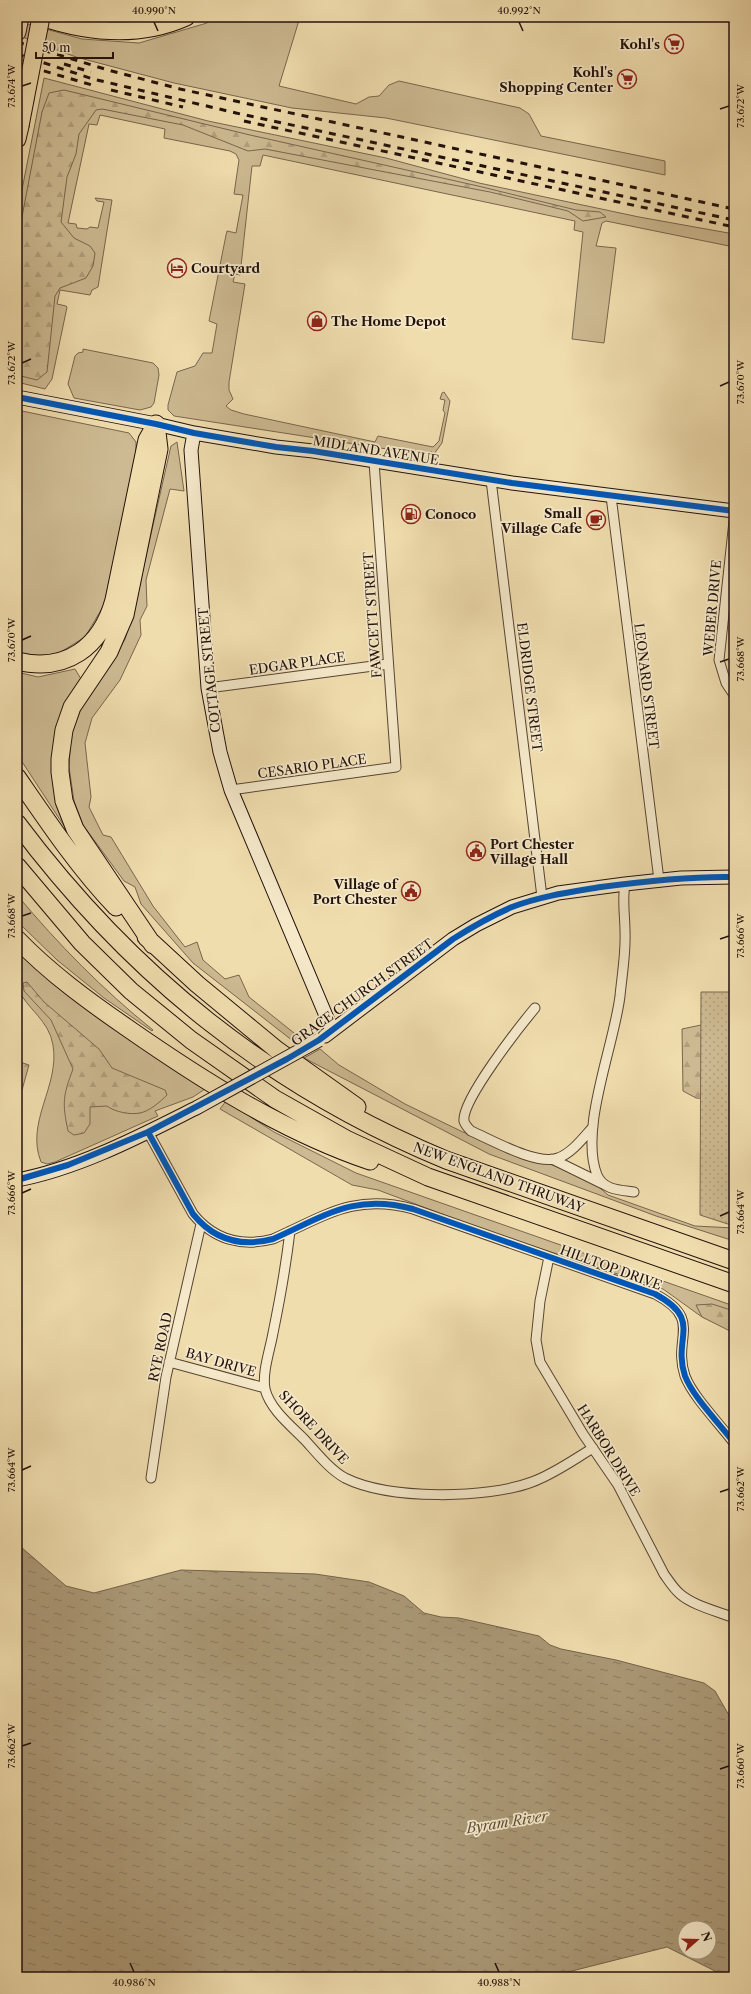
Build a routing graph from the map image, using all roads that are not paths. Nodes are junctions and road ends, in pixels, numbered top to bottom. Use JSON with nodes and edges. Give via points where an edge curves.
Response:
{"nodes":[{"id":1,"x":20,"y":17,"type":"edge"},
{"id":2,"x":41,"y":17,"type":"edge"},
{"id":3,"x":82,"y":17,"type":"edge"},
{"id":4,"x":148,"y":17,"type":"edge"},
{"id":5,"x":186,"y":17,"type":"edge"},
{"id":6,"x":17,"y":32,"type":"edge"},
{"id":7,"x":18,"y":132,"type":"edge"},
{"id":8,"x":17,"y":397,"type":"edge"},
{"id":9,"x":156,"y":424,"type":"junction"},
{"id":10,"x":194,"y":433,"type":"junction"},
{"id":11,"x":374,"y":462,"type":"junction"},
{"id":12,"x":491,"y":480,"type":"junction"},
{"id":13,"x":611,"y":496,"type":"junction"},
{"id":14,"x":734,"y":510,"type":"edge"},
{"id":15,"x":734,"y":521,"type":"edge"},
{"id":16,"x":17,"y":661,"type":"edge"},
{"id":17,"x":388,"y":664,"type":"junction"},
{"id":18,"x":208,"y":688,"type":"junction"},
{"id":19,"x":734,"y":695,"type":"edge"},
{"id":20,"x":396,"y":767,"type":"joint"},
{"id":21,"x":17,"y":777,"type":"edge"},
{"id":22,"x":231,"y":790,"type":"junction"},
{"id":23,"x":17,"y":823,"type":"edge"},
{"id":24,"x":17,"y":866,"type":"edge"},
{"id":25,"x":734,"y":877,"type":"edge"},
{"id":26,"x":659,"y":880,"type":"junction"},
{"id":27,"x":17,"y":884,"type":"edge"},
{"id":28,"x":625,"y":884,"type":"junction"},
{"id":29,"x":542,"y":897,"type":"junction"},
{"id":30,"x":73,"y":933,"type":"junction"},
{"id":31,"x":17,"y":939,"type":"edge"},
{"id":32,"x":153,"y":945,"type":"junction"},
{"id":33,"x":534,"y":1008,"type":"dead end"},
{"id":34,"x":332,"y":1030,"type":"junction"},
{"id":35,"x":593,"y":1127,"type":"junction"},
{"id":36,"x":148,"y":1132,"type":"junction"},
{"id":37,"x":412,"y":1146,"type":"junction"},
{"id":38,"x":552,"y":1159,"type":"junction"},
{"id":39,"x":428,"y":1177,"type":"junction"},
{"id":40,"x":17,"y":1180,"type":"edge"},
{"id":41,"x":603,"y":1184,"type":"junction"},
{"id":42,"x":634,"y":1192,"type":"dead end"},
{"id":43,"x":201,"y":1224,"type":"junction"},
{"id":44,"x":290,"y":1231,"type":"junction"},
{"id":45,"x":549,"y":1257,"type":"junction"},
{"id":46,"x":734,"y":1261,"type":"edge"},
{"id":47,"x":734,"y":1284,"type":"edge"},
{"id":48,"x":169,"y":1362,"type":"junction"},
{"id":49,"x":265,"y":1388,"type":"junction"},
{"id":50,"x":734,"y":1443,"type":"edge"},
{"id":51,"x":593,"y":1448,"type":"junction"},
{"id":52,"x":151,"y":1478,"type":"dead end"},
{"id":53,"x":734,"y":1618,"type":"edge"}],
"edges":[{"from":1,"to":6,"type":"highway"},
{"from":2,"to":5,"type":"highway","via":[[88,30],[126,32],[164,25]]},
{"from":2,"to":7,"type":"highway","bridge":true},
{"from":3,"to":4,"type":"highway","via":[[112,21]]},
{"from":8,"to":9,"type":"street","name":"MIDLAND AVENUE"},
{"from":9,"to":10,"type":"street","name":"MIDLAND AVENUE"},
{"from":9,"to":16,"type":"highway","via":[[147,440],[114,600],[105,625],[91,644],[75,656],[39,664]]},
{"from":9,"to":32,"type":"highway","via":[[159,449],[126,610],[109,652],[78,696],[70,712],[61,744],[60,765],[64,801],[75,829]]},
{"from":10,"to":11,"type":"street","name":"MIDLAND AVENUE"},
{"from":10,"to":18,"type":"street","name":"COTTAGE STREET","via":[[191,450]]},
{"from":11,"to":12,"type":"street","name":"MIDLAND AVENUE"},
{"from":11,"to":17,"type":"street","name":"FAWCETT STREET"},
{"from":12,"to":13,"type":"street","name":"MIDLAND AVENUE"},
{"from":12,"to":29,"type":"street","name":"ELDRIDGE STREET"},
{"from":13,"to":14,"type":"street","name":"MIDLAND AVENUE"},
{"from":13,"to":26,"type":"street","name":"LEONARD STREET"},
{"from":15,"to":19,"type":"street","name":"WEBER DRIVE","via":[[719,660],[726,683]]},
{"from":17,"to":18,"type":"street","name":"EDGAR PLACE"},
{"from":17,"to":20,"type":"street","name":"FAWCETT STREET"},
{"from":18,"to":22,"type":"street","name":"COTTAGE STREET","via":[[215,733]]},
{"from":20,"to":22,"type":"street","name":"CESARIO PLACE"},
{"from":21,"to":32,"type":"highway","via":[[83,869]]},
{"from":22,"to":34,"type":"street","name":"COTTAGE STREET"},
{"from":23,"to":37,"type":"highway","name":"NEW ENGLAND THRUWAY","via":[[87,909],[180,1000],[282,1076]]},
{"from":24,"to":30,"type":"highway","name":"NEW ENGLAND THRUWAY"},
{"from":25,"to":26,"type":"street","name":"GRACE CHURCH STREET"},
{"from":26,"to":28,"type":"street","name":"GRACE CHURCH STREET"},
{"from":27,"to":30,"type":"highway"},
{"from":28,"to":29,"type":"street","name":"GRACE CHURCH STREET"},
{"from":28,"to":35,"type":"street","via":[[625,934],[620,998]]},
{"from":29,"to":34,"type":"street","name":"GRACE CHURCH STREET","via":[[512,907],[453,939]]},
{"from":30,"to":39,"type":"highway","name":"NEW ENGLAND THRUWAY","via":[[104,966],[154,1011],[243,1078],[274,1099],[346,1139]]},
{"from":31,"to":39,"type":"highway","via":[[72,989],[210,1083],[318,1142],[373,1162]]},
{"from":32,"to":37,"type":"highway","via":[[277,1050]]},
{"from":33,"to":38,"type":"street","via":[[473,1096],[465,1112],[464,1121],[471,1131],[538,1158]]},
{"from":34,"to":36,"type":"street","name":"GRACE CHURCH STREET","bridge":true,"via":[[319,1040]]},
{"from":35,"to":38,"type":"street","via":[[568,1152]]},
{"from":35,"to":41,"type":"street","via":[[592,1154]]},
{"from":36,"to":40,"type":"street","name":"GRACE CHURCH STREET","via":[[68,1165]]},
{"from":36,"to":43,"type":"street","via":[[186,1202]]},
{"from":37,"to":46,"type":"highway","name":"NEW ENGLAND THRUWAY","via":[[490,1176]]},
{"from":38,"to":41,"type":"street"},
{"from":39,"to":47,"type":"highway","name":"NEW ENGLAND THRUWAY"},
{"from":41,"to":42,"type":"street","via":[[609,1188]]},
{"from":43,"to":44,"type":"street","name":"HILLTOP DRIVE","via":[[223,1238],[248,1243],[273,1239]]},
{"from":43,"to":48,"type":"street","name":"RYE ROAD"},
{"from":44,"to":45,"type":"street","name":"HILLTOP DRIVE","via":[[344,1207],[366,1203],[392,1204]]},
{"from":44,"to":49,"type":"street","name":"SHORE DRIVE"},
{"from":45,"to":50,"type":"street","name":"HILLTOP DRIVE","via":[[654,1294],[678,1309],[683,1325],[685,1375],[691,1388]]},
{"from":45,"to":51,"type":"street","name":"HARBOR DRIVE","via":[[540,1301],[536,1350],[544,1372]]},
{"from":48,"to":49,"type":"street","name":"BAY DRIVE"},
{"from":48,"to":52,"type":"street","name":"RYE ROAD"},
{"from":49,"to":51,"type":"street","name":"SHORE DRIVE","via":[[278,1412],[334,1470],[355,1482],[390,1490],[447,1494],[510,1488],[542,1478]]},
{"from":51,"to":53,"type":"street","name":"HARBOR DRIVE","via":[[618,1485],[664,1574],[673,1586],[692,1601]]}]}
